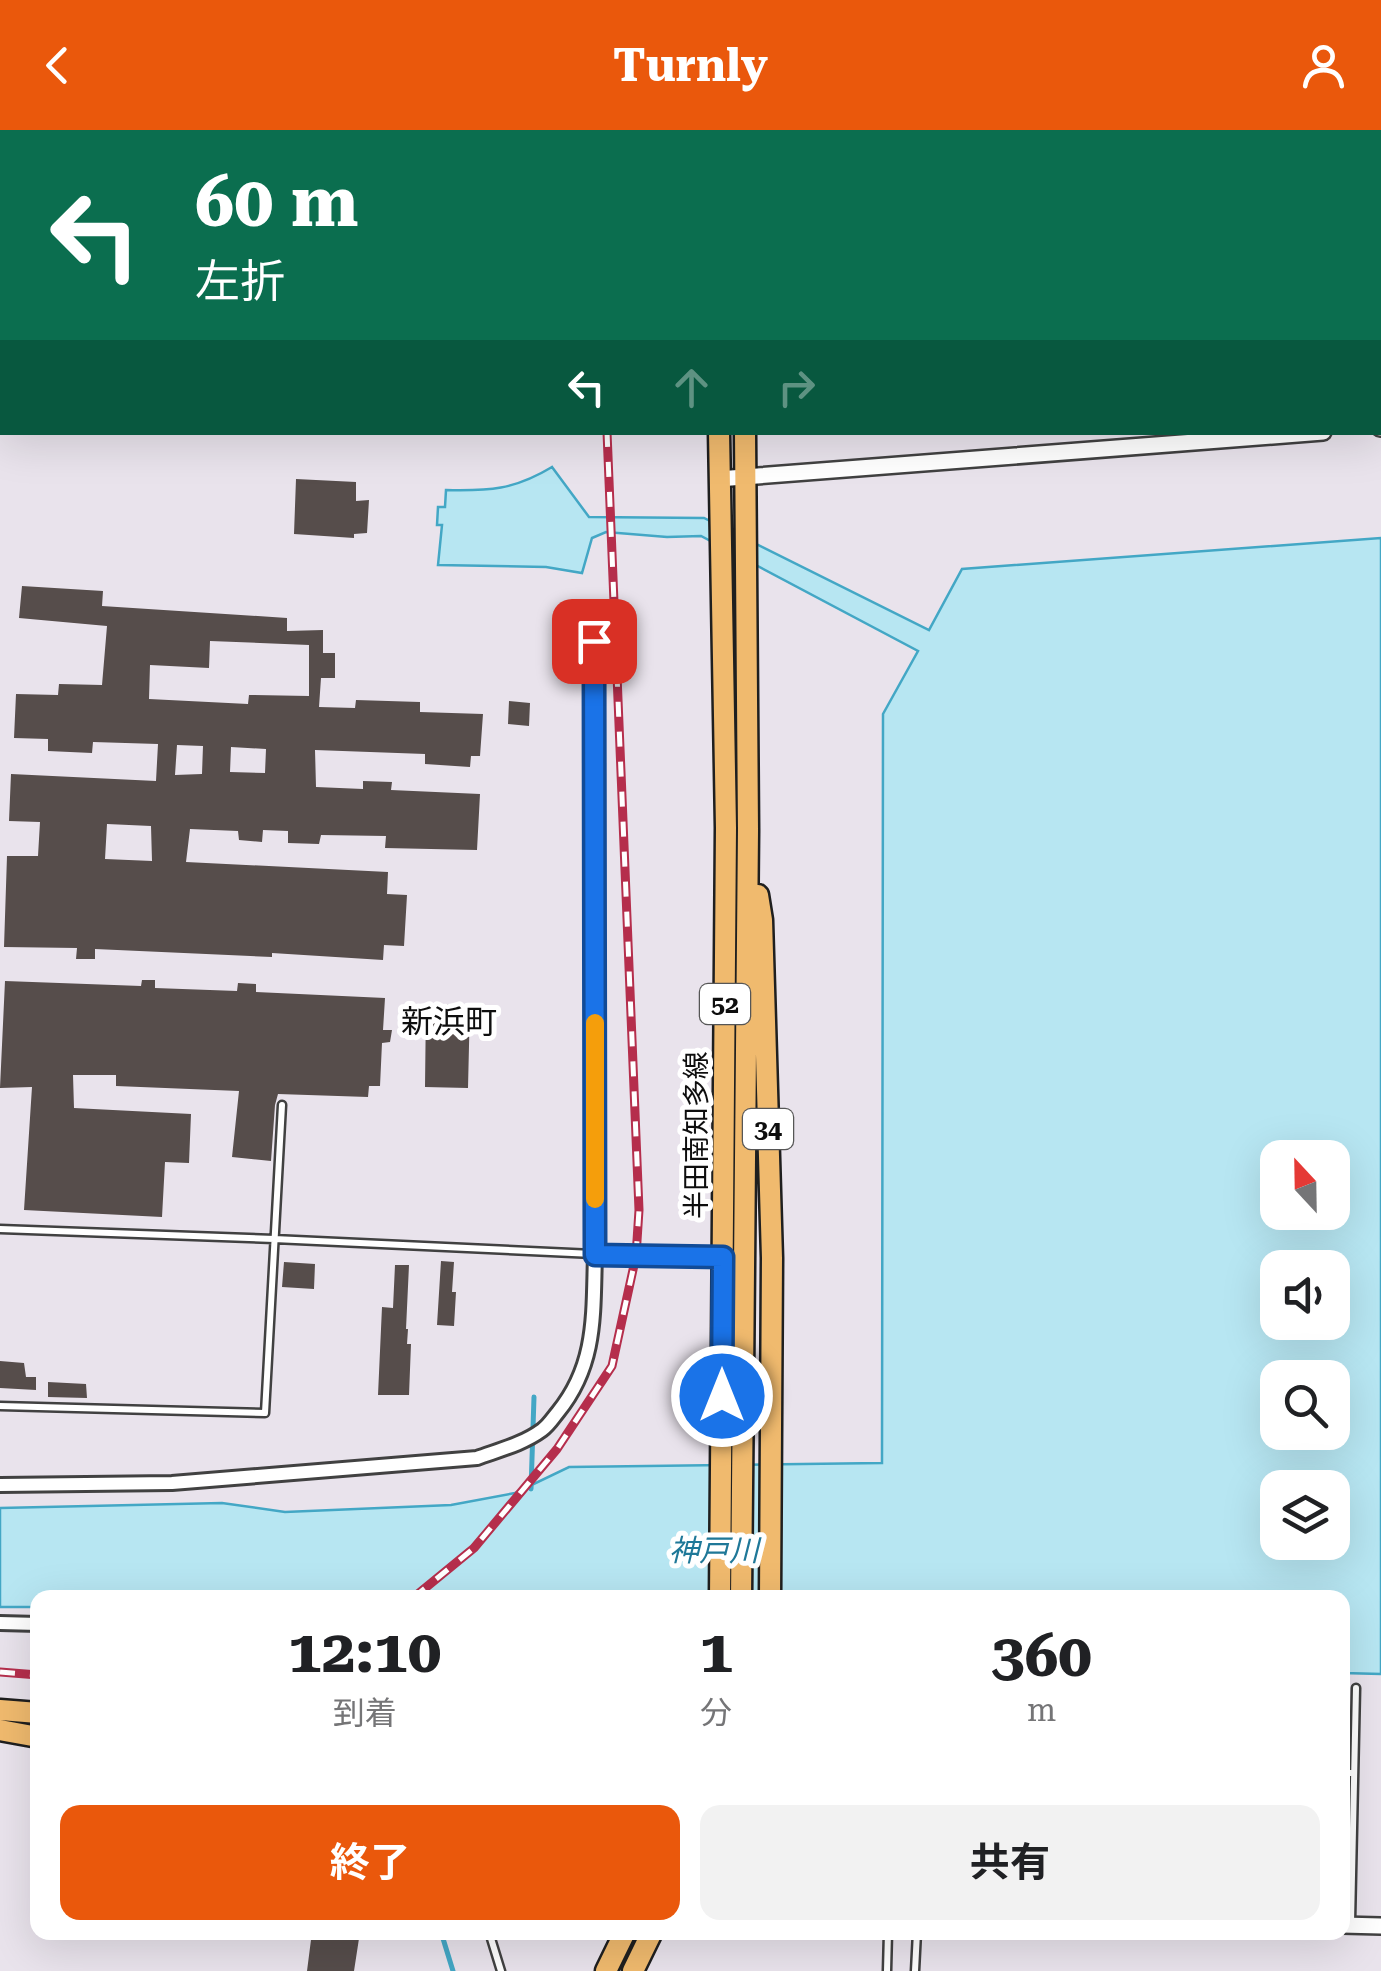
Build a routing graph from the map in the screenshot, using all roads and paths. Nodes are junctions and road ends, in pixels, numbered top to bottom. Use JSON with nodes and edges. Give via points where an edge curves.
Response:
{"nodes":[{"id":1,"x":719,"y":435,"type":"edge"},
{"id":2,"x":745,"y":435,"type":"edge"},
{"id":3,"x":1285,"y":435,"type":"edge"},
{"id":4,"x":745,"y":478,"type":"junction"},
{"id":5,"x":718,"y":480,"type":"junction"},
{"id":6,"x":594,"y":641,"type":"dead end"},
{"id":7,"x":748,"y":830,"type":"junction"},
{"id":8,"x":282,"y":1105,"type":"dead end"},
{"id":9,"x":0,"y":1229,"type":"edge"},
{"id":10,"x":274,"y":1239,"type":"junction"},
{"id":11,"x":595,"y":1255,"type":"junction"},
{"id":12,"x":723,"y":1257,"type":"junction"},
{"id":13,"x":745,"y":1257,"type":"junction"},
{"id":14,"x":0,"y":1406,"type":"edge"},
{"id":15,"x":732,"y":1430,"type":"junction"},
{"id":16,"x":0,"y":1485,"type":"edge"},
{"id":17,"x":721,"y":1590,"type":"edge"},
{"id":18,"x":741,"y":1590,"type":"edge"},
{"id":19,"x":770,"y":1590,"type":"edge"},
{"id":20,"x":0,"y":1624,"type":"edge"},
{"id":21,"x":30,"y":1624,"type":"edge"},
{"id":22,"x":1356,"y":1688,"type":"dead end"},
{"id":23,"x":0,"y":1710,"type":"edge"},
{"id":24,"x":30,"y":1713,"type":"edge"},
{"id":25,"x":0,"y":1727,"type":"edge"},
{"id":26,"x":30,"y":1727,"type":"edge"},
{"id":27,"x":30,"y":1734,"type":"edge"},
{"id":28,"x":1350,"y":1773,"type":"edge"},
{"id":29,"x":1354,"y":1773,"type":"junction"},
{"id":30,"x":1350,"y":1849,"type":"edge"},
{"id":31,"x":1350,"y":1925,"type":"edge"},
{"id":32,"x":1381,"y":1926,"type":"edge"},
{"id":33,"x":491,"y":1940,"type":"edge"},
{"id":34,"x":620,"y":1940,"type":"edge"},
{"id":35,"x":648,"y":1940,"type":"edge"},
{"id":36,"x":888,"y":1940,"type":"edge"},
{"id":37,"x":917,"y":1940,"type":"edge"},
{"id":38,"x":500,"y":1971,"type":"edge"},
{"id":39,"x":606,"y":1971,"type":"edge"},
{"id":40,"x":633,"y":1971,"type":"edge"},
{"id":41,"x":886,"y":1971,"type":"edge"},
{"id":42,"x":915,"y":1971,"type":"edge"}],
"edges":[{"from":1,"to":5,"type":"main road","name":"半田南知多線","number":"52"},
{"from":2,"to":4,"type":"main road","name":"半田南知多線","number":"52"},
{"from":3,"to":4,"type":"street"},
{"from":4,"to":5,"type":"street"},
{"from":4,"to":7,"type":"main road","name":"半田南知多線","number":"52"},
{"from":5,"to":12,"type":"main road","name":"半田南知多線","number":"52","via":[[726,828]]},
{"from":6,"to":11,"type":"street"},
{"from":7,"to":13,"type":"main road","name":"半田南知多線","number":"52"},
{"from":7,"to":19,"type":"main road","number":"34","via":[[762,920],[772,1258]]},
{"from":8,"to":10,"type":"lane"},
{"from":9,"to":10,"type":"lane"},
{"from":10,"to":11,"type":"lane"},
{"from":10,"to":14,"type":"lane","via":[[265,1413]]},
{"from":11,"to":12,"type":"lane"},
{"from":11,"to":16,"type":"street","via":[[585,1368],[545,1428],[516,1444],[477,1458],[172,1483]]},
{"from":12,"to":13,"type":"lane"},
{"from":12,"to":15,"type":"main road","name":"半田南知多線","number":"52"},
{"from":13,"to":15,"type":"main road","name":"半田南知多線","number":"52"},
{"from":15,"to":17,"type":"main road","name":"半田南知多線","number":"52"},
{"from":15,"to":18,"type":"main road","name":"半田南知多線","number":"52"},
{"from":20,"to":21,"type":"street"},
{"from":22,"to":29,"type":"lane"},
{"from":23,"to":24,"type":"main road"},
{"from":25,"to":26,"type":"main road"},
{"from":25,"to":27,"type":"main road"},
{"from":28,"to":29,"type":"lane"},
{"from":29,"to":30,"type":"lane"},
{"from":31,"to":32,"type":"street"},
{"from":33,"to":38,"type":"lane"},
{"from":34,"to":39,"type":"main road"},
{"from":35,"to":40,"type":"main road"},
{"from":36,"to":41,"type":"lane"},
{"from":37,"to":42,"type":"lane"}]}
